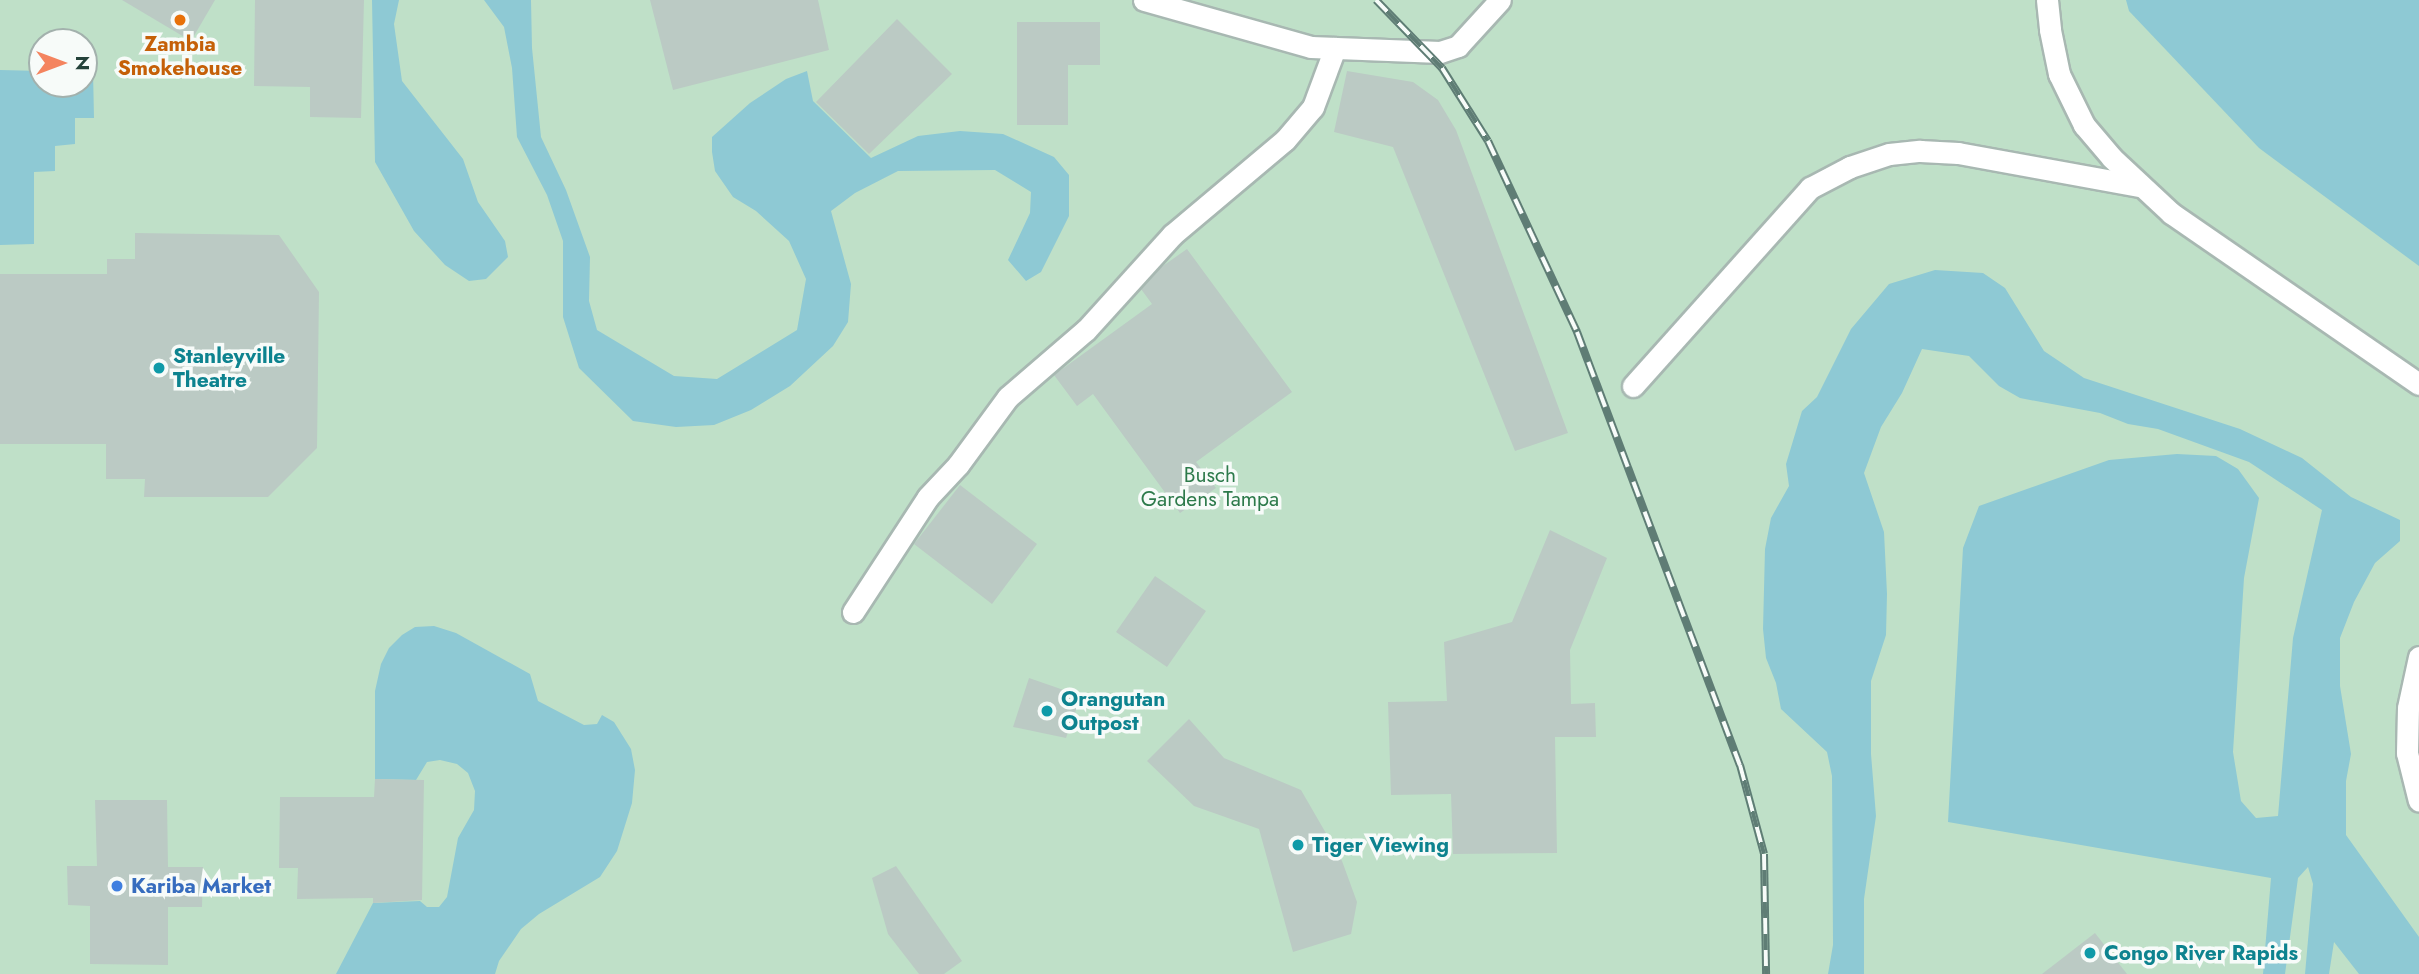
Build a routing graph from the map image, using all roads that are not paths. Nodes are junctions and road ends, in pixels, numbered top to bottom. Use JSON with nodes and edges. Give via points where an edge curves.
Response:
{"nodes":[{"id":1,"x":1144,"y":0,"type":"edge"},
{"id":2,"x":1500,"y":0,"type":"edge"},
{"id":3,"x":2048,"y":0,"type":"edge"},
{"id":4,"x":1335,"y":48,"type":"junction"},
{"id":5,"x":2140,"y":186,"type":"junction"},
{"id":6,"x":2419,"y":384,"type":"edge"},
{"id":7,"x":1633,"y":386,"type":"dead end"},
{"id":8,"x":853,"y":612,"type":"dead end"},
{"id":9,"x":2419,"y":657,"type":"edge"},
{"id":10,"x":2419,"y":801,"type":"edge"}],
"edges":[{"from":1,"to":4,"type":"lane","via":[[1311,47]]},
{"from":2,"to":4,"type":"lane","via":[[1458,46],[1440,52]]},
{"from":3,"to":5,"type":"lane","via":[[2059,74],[2084,125]]},
{"from":4,"to":8,"type":"lane","via":[[1312,107],[1285,139],[1172,235],[1086,330],[1008,397],[928,497]]},
{"from":5,"to":6,"type":"lane","via":[[2171,213]]},
{"from":5,"to":7,"type":"lane","via":[[1920,150],[1850,166],[1810,188]]},
{"from":9,"to":10,"type":"lane","via":[[2408,708],[2407,752]]}]}
